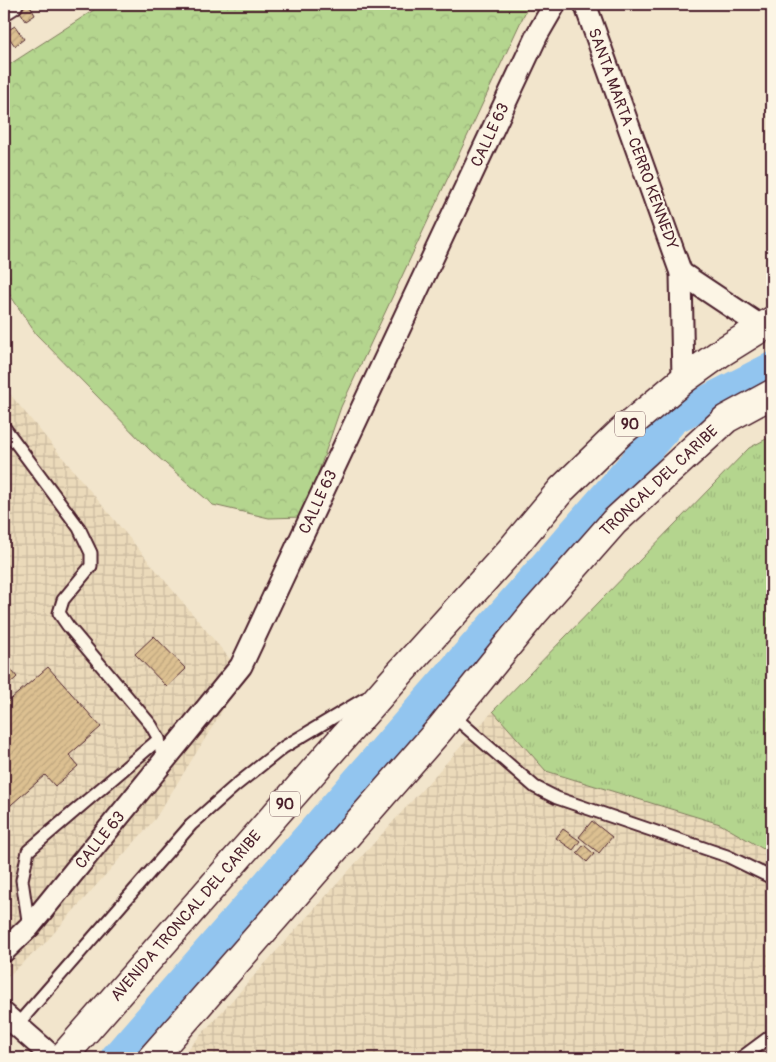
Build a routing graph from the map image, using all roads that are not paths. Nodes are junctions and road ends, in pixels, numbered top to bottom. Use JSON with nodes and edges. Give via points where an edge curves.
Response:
{"nodes":[{"id":1,"x":12,"y":4,"type":"edge"},
{"id":2,"x":555,"y":4,"type":"edge"},
{"id":3,"x":585,"y":4,"type":"edge"},
{"id":4,"x":4,"y":10,"type":"edge"},
{"id":5,"x":681,"y":273,"type":"junction"},
{"id":6,"x":767,"y":324,"type":"edge"},
{"id":7,"x":684,"y":380,"type":"junction"},
{"id":8,"x":772,"y":394,"type":"edge"},
{"id":9,"x":4,"y":429,"type":"edge"},
{"id":10,"x":390,"y":684,"type":"junction"},
{"id":11,"x":451,"y":714,"type":"junction"},
{"id":12,"x":160,"y":739,"type":"junction"},
{"id":13,"x":164,"y":761,"type":"junction"},
{"id":14,"x":772,"y":878,"type":"edge"},
{"id":15,"x":29,"y":927,"type":"junction"},
{"id":16,"x":4,"y":950,"type":"edge"},
{"id":17,"x":10,"y":1020,"type":"edge"},
{"id":18,"x":772,"y":1035,"type":"edge"},
{"id":19,"x":54,"y":1058,"type":"edge"},
{"id":20,"x":62,"y":1058,"type":"edge"},
{"id":21,"x":152,"y":1058,"type":"edge"},
{"id":22,"x":742,"y":1058,"type":"edge"}],
"edges":[{"from":1,"to":4,"type":"street"},
{"from":2,"to":13,"type":"street","name":"CALLE 63","via":[[537,35],[242,666]]},
{"from":3,"to":5,"type":"street","name":"SANTA MARTA - CERRO KENNEDY"},
{"from":5,"to":6,"type":"street"},
{"from":5,"to":7,"type":"street","name":"SANTA MARTA - CERRO KENNEDY"},
{"from":6,"to":7,"type":"highway","number":"90"},
{"from":7,"to":10,"type":"highway","name":"AVENIDA TRONCAL DEL CARIBE","number":"90","via":[[620,432],[562,489]]},
{"from":8,"to":11,"type":"highway","name":"TRONCAL DEL CARIBE","via":[[726,419],[614,522],[558,584]]},
{"from":9,"to":12,"type":"lane","via":[[79,528],[91,553],[91,566],[63,600],[59,613],[152,725]]},
{"from":10,"to":17,"type":"lane","via":[[284,747],[235,786],[191,825]]},
{"from":10,"to":20,"type":"highway","name":"AVENIDA TRONCAL DEL CARIBE","number":"90"},
{"from":11,"to":14,"type":"lane","via":[[535,787],[557,798],[727,856]]},
{"from":11,"to":21,"type":"highway"},
{"from":12,"to":13,"type":"lane"},
{"from":12,"to":15,"type":"lane","via":[[28,852],[22,880]]},
{"from":13,"to":15,"type":"street","name":"CALLE 63"},
{"from":15,"to":16,"type":"street","name":"CALLE 63"},
{"from":17,"to":19,"type":"street"},
{"from":18,"to":22,"type":"lane"}]}
